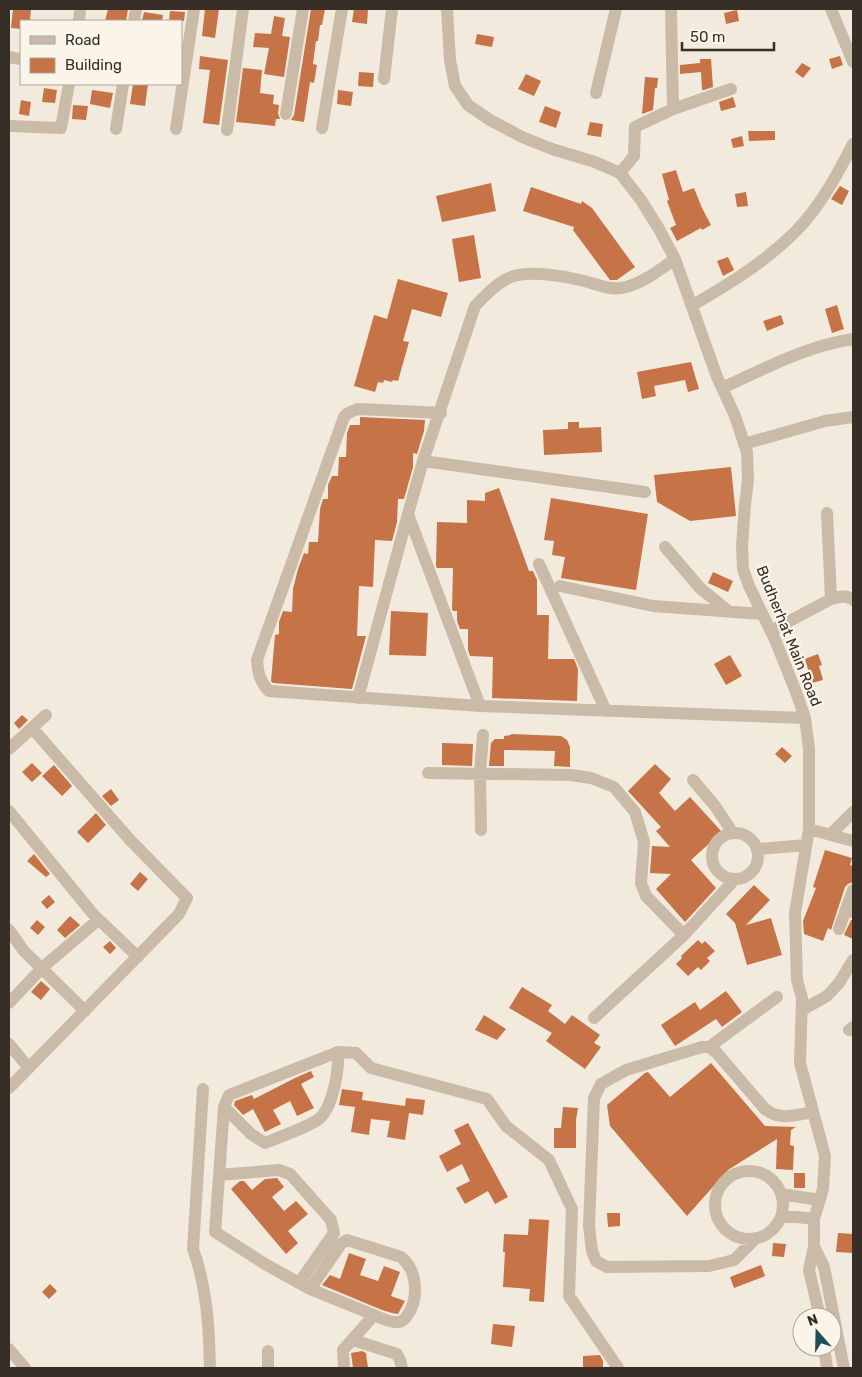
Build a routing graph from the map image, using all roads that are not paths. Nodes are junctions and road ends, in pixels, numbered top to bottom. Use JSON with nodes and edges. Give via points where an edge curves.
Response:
{"nodes":[{"id":1,"x":194,"y":9,"type":"edge"},
{"id":2,"x":244,"y":9,"type":"edge"},
{"id":3,"x":303,"y":9,"type":"edge"},
{"id":4,"x":342,"y":9,"type":"edge"},
{"id":5,"x":392,"y":9,"type":"edge"},
{"id":6,"x":447,"y":9,"type":"edge"},
{"id":7,"x":616,"y":9,"type":"edge"},
{"id":8,"x":671,"y":9,"type":"edge"},
{"id":9,"x":831,"y":9,"type":"edge"},
{"id":10,"x":853,"y":62,"type":"edge"},
{"id":11,"x":384,"y":79,"type":"dead end"},
{"id":12,"x":69,"y":85,"type":"edge"},
{"id":13,"x":123,"y":85,"type":"edge"},
{"id":14,"x":730,"y":89,"type":"dead end"},
{"id":15,"x":596,"y":93,"type":"dead end"},
{"id":16,"x":673,"y":109,"type":"junction"},
{"id":17,"x":286,"y":114,"type":"dead end"},
{"id":18,"x":9,"y":126,"type":"edge"},
{"id":19,"x":116,"y":128,"type":"dead end"},
{"id":20,"x":322,"y":128,"type":"dead end"},
{"id":21,"x":176,"y":129,"type":"dead end"},
{"id":22,"x":228,"y":130,"type":"dead end"},
{"id":23,"x":853,"y":144,"type":"edge"},
{"id":24,"x":620,"y":173,"type":"junction"},
{"id":25,"x":675,"y":259,"type":"junction"},
{"id":26,"x":693,"y":305,"type":"junction"},
{"id":27,"x":853,"y":340,"type":"edge"},
{"id":28,"x":722,"y":388,"type":"junction"},
{"id":29,"x":441,"y":413,"type":"junction"},
{"id":30,"x":853,"y":418,"type":"edge"},
{"id":31,"x":750,"y":442,"type":"junction"},
{"id":32,"x":423,"y":461,"type":"junction"},
{"id":33,"x":645,"y":492,"type":"dead end"},
{"id":34,"x":827,"y":513,"type":"dead end"},
{"id":35,"x":408,"y":514,"type":"junction"},
{"id":36,"x":665,"y":547,"type":"dead end"},
{"id":37,"x":539,"y":564,"type":"dead end"},
{"id":38,"x":560,"y":586,"type":"dead end"},
{"id":39,"x":831,"y":599,"type":"junction"},
{"id":40,"x":853,"y":600,"type":"edge"},
{"id":41,"x":728,"y":612,"type":"junction"},
{"id":42,"x":762,"y":614,"type":"junction"},
{"id":43,"x":771,"y":631,"type":"junction"},
{"id":44,"x":358,"y":698,"type":"junction"},
{"id":45,"x":480,"y":706,"type":"junction"},
{"id":46,"x":606,"y":711,"type":"junction"},
{"id":47,"x":46,"y":715,"type":"dead end"},
{"id":48,"x":805,"y":718,"type":"junction"},
{"id":49,"x":32,"y":728,"type":"junction"},
{"id":50,"x":482,"y":735,"type":"dead end"},
{"id":51,"x":11,"y":741,"type":"edge"},
{"id":52,"x":428,"y":773,"type":"dead end"},
{"id":53,"x":480,"y":773,"type":"junction"},
{"id":54,"x":692,"y":780,"type":"dead end"},
{"id":55,"x":9,"y":811,"type":"edge"},
{"id":56,"x":853,"y":812,"type":"edge"},
{"id":57,"x":809,"y":829,"type":"junction"},
{"id":58,"x":481,"y":830,"type":"dead end"},
{"id":59,"x":733,"y":833,"type":"junction"},
{"id":60,"x":831,"y":834,"type":"junction"},
{"id":61,"x":853,"y":842,"type":"edge"},
{"id":62,"x":806,"y":845,"type":"junction"},
{"id":63,"x":758,"y":849,"type":"junction"},
{"id":64,"x":735,"y":879,"type":"junction"},
{"id":65,"x":853,"y":890,"type":"edge"},
{"id":66,"x":850,"y":911,"type":"edge"},
{"id":67,"x":98,"y":920,"type":"junction"},
{"id":68,"x":839,"y":929,"type":"dead end"},
{"id":69,"x":9,"y":930,"type":"edge"},
{"id":70,"x":684,"y":934,"type":"junction"},
{"id":71,"x":138,"y":958,"type":"junction"},
{"id":72,"x":853,"y":960,"type":"edge"},
{"id":73,"x":42,"y":968,"type":"junction"},
{"id":74,"x":777,"y":997,"type":"dead end"},
{"id":75,"x":9,"y":1003,"type":"edge"},
{"id":76,"x":802,"y":1010,"type":"junction"},
{"id":77,"x":85,"y":1011,"type":"junction"},
{"id":78,"x":594,"y":1018,"type":"dead end"},
{"id":79,"x":9,"y":1044,"type":"edge"},
{"id":80,"x":709,"y":1047,"type":"junction"},
{"id":81,"x":338,"y":1052,"type":"junction"},
{"id":82,"x":29,"y":1068,"type":"junction"},
{"id":83,"x":9,"y":1088,"type":"edge"},
{"id":84,"x":203,"y":1089,"type":"dead end"},
{"id":85,"x":224,"y":1107,"type":"junction"},
{"id":86,"x":813,"y":1112,"type":"junction"},
{"id":87,"x":219,"y":1175,"type":"junction"},
{"id":88,"x":781,"y":1194,"type":"junction"},
{"id":89,"x":820,"y":1200,"type":"junction"},
{"id":90,"x":781,"y":1217,"type":"junction"},
{"id":91,"x":814,"y":1219,"type":"junction"},
{"id":92,"x":756,"y":1238,"type":"junction"},
{"id":93,"x":814,"y":1246,"type":"junction"},
{"id":94,"x":824,"y":1267,"type":"junction"},
{"id":95,"x":809,"y":1270,"type":"junction"},
{"id":96,"x":299,"y":1283,"type":"junction"},
{"id":97,"x":310,"y":1289,"type":"junction"},
{"id":98,"x":818,"y":1307,"type":"edge"},
{"id":99,"x":374,"y":1316,"type":"junction"},
{"id":100,"x":353,"y":1340,"type":"junction"},
{"id":101,"x":9,"y":1349,"type":"edge"},
{"id":102,"x":268,"y":1352,"type":"dead end"},
{"id":103,"x":845,"y":1365,"type":"edge"},
{"id":104,"x":25,"y":1368,"type":"edge"},
{"id":105,"x":210,"y":1368,"type":"edge"},
{"id":106,"x":268,"y":1368,"type":"edge"},
{"id":107,"x":344,"y":1368,"type":"edge"},
{"id":108,"x":402,"y":1368,"type":"edge"},
{"id":109,"x":618,"y":1368,"type":"edge"}],
"edges":[{"from":1,"to":21,"type":"street"},
{"from":2,"to":22,"type":"street"},
{"from":3,"to":17,"type":"street"},
{"from":4,"to":20,"type":"street"},
{"from":5,"to":11,"type":"street"},
{"from":6,"to":24,"type":"street","name":"Budherhat Main Road","via":[[455,86],[468,105],[522,137]]},
{"from":7,"to":15,"type":"street"},
{"from":8,"to":16,"type":"street"},
{"from":9,"to":10,"type":"street"},
{"from":12,"to":18,"type":"street","via":[[61,128]]},
{"from":13,"to":19,"type":"street"},
{"from":14,"to":16,"type":"street"},
{"from":16,"to":24,"type":"street","via":[[635,127],[634,156]]},
{"from":23,"to":26,"type":"street","via":[[820,202],[796,232],[742,275]]},
{"from":24,"to":25,"type":"street","name":"Budherhat Main Road","via":[[641,200]]},
{"from":25,"to":26,"type":"street","name":"Budherhat Main Road"},
{"from":25,"to":29,"type":"street","via":[[636,285],[622,288],[610,289],[581,280],[536,274],[512,277],[492,288],[475,306]]},
{"from":26,"to":28,"type":"street","name":"Budherhat Main Road"},
{"from":27,"to":28,"type":"street","via":[[795,354]]},
{"from":28,"to":31,"type":"street","name":"Budherhat Main Road"},
{"from":29,"to":32,"type":"street"},
{"from":29,"to":44,"type":"street","via":[[358,409],[344,417],[257,660],[259,676],[269,691]]},
{"from":30,"to":31,"type":"street","via":[[825,421]]},
{"from":31,"to":42,"type":"street","name":"Budherhat Main Road","via":[[743,569]]},
{"from":32,"to":33,"type":"street"},
{"from":32,"to":35,"type":"street"},
{"from":34,"to":39,"type":"street"},
{"from":35,"to":44,"type":"street"},
{"from":35,"to":45,"type":"street"},
{"from":36,"to":41,"type":"street","via":[[700,588]]},
{"from":37,"to":46,"type":"street"},
{"from":38,"to":41,"type":"street","via":[[654,606]]},
{"from":39,"to":40,"type":"street","via":[[842,596]]},
{"from":39,"to":43,"type":"street"},
{"from":41,"to":42,"type":"street"},
{"from":42,"to":43,"type":"street","name":"Budherhat Main Road"},
{"from":43,"to":48,"type":"street","name":"Budherhat Main Road"},
{"from":44,"to":45,"type":"street"},
{"from":45,"to":46,"type":"street"},
{"from":46,"to":48,"type":"street"},
{"from":47,"to":49,"type":"street"},
{"from":48,"to":57,"type":"street","name":"Budherhat Main Road","via":[[809,749]]},
{"from":49,"to":51,"type":"street"},
{"from":49,"to":71,"type":"street","via":[[131,841],[187,898],[179,914]]},
{"from":50,"to":53,"type":"street"},
{"from":52,"to":53,"type":"street"},
{"from":53,"to":58,"type":"street"},
{"from":53,"to":70,"type":"street","via":[[571,775],[614,787],[635,812],[644,842],[641,883],[646,896]]},
{"from":54,"to":59,"type":"street"},
{"from":55,"to":67,"type":"street"},
{"from":56,"to":60,"type":"street"},
{"from":57,"to":60,"type":"street"},
{"from":57,"to":62,"type":"street","name":"Budherhat Main Road"},
{"from":59,"to":63,"type":"street","via":[[748,837]]},
{"from":59,"to":64,"type":"street","via":[[725,835],[714,846],[712,861],[720,874]]},
{"from":60,"to":61,"type":"street"},
{"from":62,"to":63,"type":"street"},
{"from":62,"to":76,"type":"street","name":"Budherhat Main Road","via":[[795,913],[797,980]]},
{"from":63,"to":64,"type":"street","via":[[754,870]]},
{"from":64,"to":70,"type":"street"},
{"from":65,"to":66,"type":"street"},
{"from":66,"to":68,"type":"street"},
{"from":67,"to":71,"type":"street"},
{"from":67,"to":73,"type":"street"},
{"from":69,"to":73,"type":"street"},
{"from":70,"to":78,"type":"street"},
{"from":71,"to":77,"type":"street"},
{"from":72,"to":76,"type":"street","via":[[839,983]]},
{"from":73,"to":75,"type":"street"},
{"from":73,"to":77,"type":"street"},
{"from":74,"to":80,"type":"street"},
{"from":76,"to":86,"type":"street","name":"Budherhat Main Road","via":[[800,1064]]},
{"from":77,"to":82,"type":"street"},
{"from":79,"to":82,"type":"street"},
{"from":80,"to":86,"type":"street","via":[[772,1115],[783,1118]]},
{"from":80,"to":92,"type":"street","via":[[626,1070],[601,1084],[594,1098],[592,1120],[589,1226],[592,1251],[596,1260],[607,1267],[709,1266],[734,1260]]},
{"from":81,"to":85,"type":"street","via":[[229,1095]]},
{"from":81,"to":85,"type":"street","via":[[339,1065],[330,1103],[318,1121],[265,1143]]},
{"from":81,"to":109,"type":"street","via":[[356,1053],[371,1068],[487,1099],[506,1126],[549,1160],[572,1209],[570,1296]]},
{"from":82,"to":83,"type":"street"},
{"from":84,"to":105,"type":"street","via":[[193,1249],[202,1278],[210,1335]]},
{"from":85,"to":87,"type":"street"},
{"from":86,"to":89,"type":"street","name":"Budherhat Main Road","via":[[825,1156]]},
{"from":87,"to":96,"type":"street","via":[[215,1232]]},
{"from":87,"to":96,"type":"street","via":[[279,1170],[290,1174],[332,1220],[334,1233]]},
{"from":88,"to":89,"type":"street"},
{"from":88,"to":90,"type":"street"},
{"from":88,"to":92,"type":"street","via":[[778,1186],[760,1172],[733,1175],[721,1186],[716,1202],[718,1219],[734,1235]]},
{"from":89,"to":91,"type":"street","name":"Budherhat Main Road"},
{"from":90,"to":91,"type":"street"},
{"from":90,"to":92,"type":"street","via":[[775,1227]]},
{"from":91,"to":93,"type":"street","name":"Budherhat Main Road"},
{"from":93,"to":94,"type":"street","name":"Budherhat Main Road"},
{"from":93,"to":95,"type":"street"},
{"from":94,"to":95,"type":"street"},
{"from":94,"to":103,"type":"street","name":"Budherhat Main Road"},
{"from":95,"to":98,"type":"street"},
{"from":96,"to":97,"type":"street"},
{"from":97,"to":99,"type":"street"},
{"from":97,"to":99,"type":"street","via":[[347,1240],[401,1257],[407,1262],[416,1291],[411,1310],[404,1320],[397,1322]]},
{"from":99,"to":100,"type":"street"},
{"from":100,"to":107,"type":"street","via":[[343,1350]]},
{"from":100,"to":108,"type":"street","via":[[396,1354]]},
{"from":101,"to":104,"type":"street"},
{"from":102,"to":106,"type":"street"}]}
